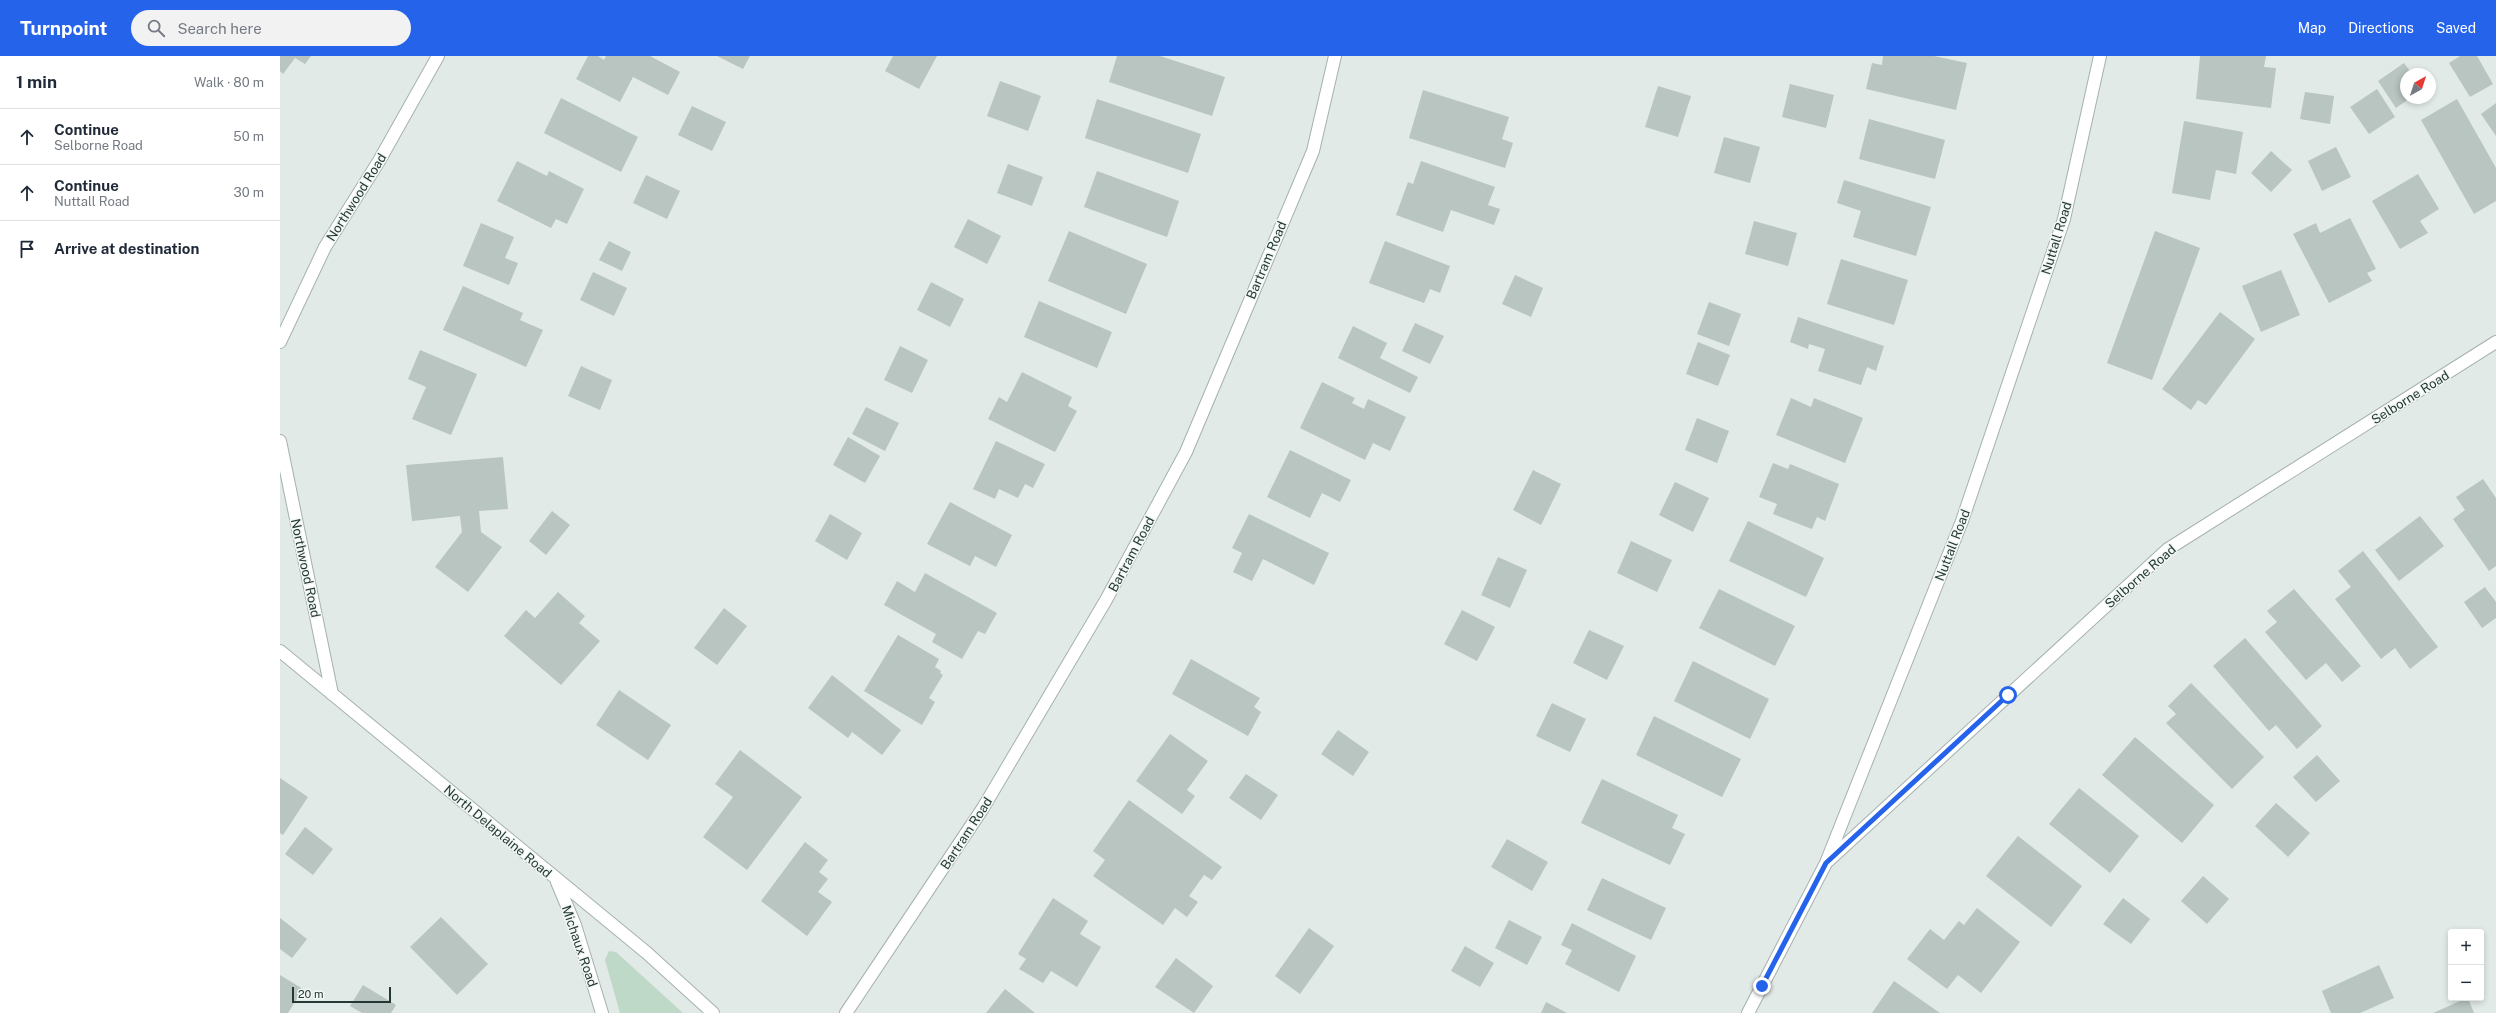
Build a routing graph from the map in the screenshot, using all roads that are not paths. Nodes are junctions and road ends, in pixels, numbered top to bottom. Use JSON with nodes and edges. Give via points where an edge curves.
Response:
{"nodes":[{"id":1,"x":438,"y":56,"type":"edge"},
{"id":2,"x":1335,"y":56,"type":"edge"},
{"id":3,"x":2100,"y":56,"type":"edge"},
{"id":4,"x":280,"y":342,"type":"edge"},
{"id":5,"x":2496,"y":342,"type":"edge"},
{"id":6,"x":280,"y":441,"type":"edge"},
{"id":7,"x":280,"y":651,"type":"edge"},
{"id":8,"x":332,"y":694,"type":"junction"},
{"id":9,"x":1826,"y":863,"type":"junction"},
{"id":10,"x":556,"y":879,"type":"junction"},
{"id":11,"x":602,"y":1013,"type":"edge"},
{"id":12,"x":713,"y":1013,"type":"edge"},
{"id":13,"x":846,"y":1013,"type":"edge"},
{"id":14,"x":1748,"y":1013,"type":"edge"}],
"edges":[{"from":1,"to":4,"type":"street","name":"Northwood Road","via":[[379,161],[325,247]]},
{"from":2,"to":13,"type":"street","name":"Bartram Road","via":[[1313,151],[1186,452],[1106,600],[983,808]]},
{"from":3,"to":9,"type":"street","name":"Nuttall Road","via":[[2064,219],[1962,521]]},
{"from":5,"to":9,"type":"street","name":"Selborne Road","via":[[2168,549]]},
{"from":6,"to":8,"type":"street","name":"Northwood Road"},
{"from":7,"to":8,"type":"street","name":"North Delaplaine Road"},
{"from":8,"to":10,"type":"street","name":"North Delaplaine Road"},
{"from":9,"to":14,"type":"street","name":"Nuttall Road"},
{"from":10,"to":11,"type":"street","name":"Michaux Road","via":[[575,925]]},
{"from":10,"to":12,"type":"street","name":"North Delaplaine Road","via":[[647,953]]}]}
